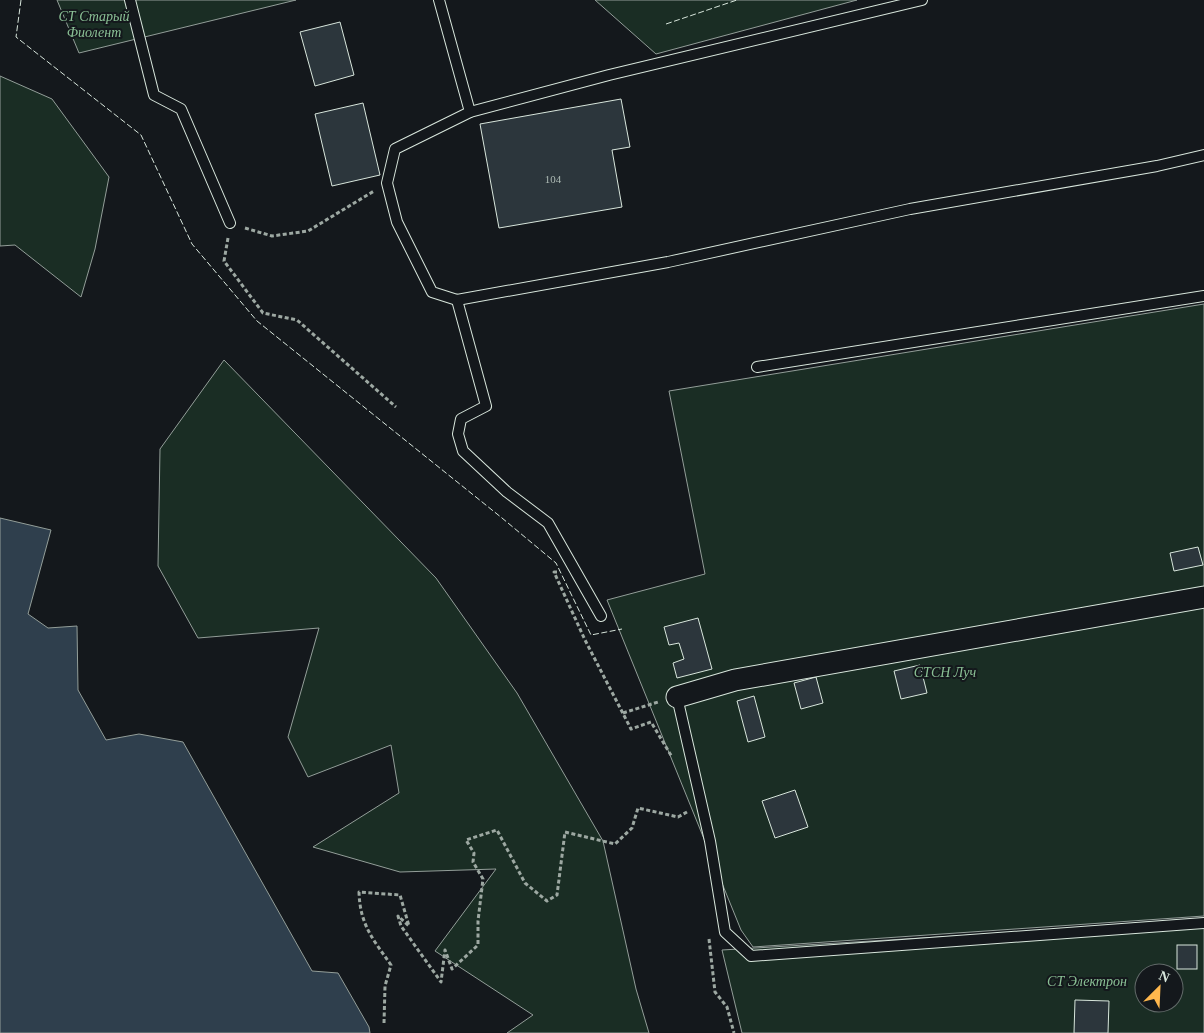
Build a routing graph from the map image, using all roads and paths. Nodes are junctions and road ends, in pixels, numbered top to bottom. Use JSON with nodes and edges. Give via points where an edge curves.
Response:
{"nodes":[{"id":1,"x":130,"y":0,"type":"edge"},
{"id":2,"x":439,"y":0,"type":"edge"},
{"id":3,"x":922,"y":0,"type":"edge"},
{"id":4,"x":470,"y":112,"type":"junction"},
{"id":5,"x":1204,"y":155,"type":"edge"},
{"id":6,"x":387,"y":183,"type":"junction"},
{"id":7,"x":230,"y":223,"type":"junction"},
{"id":8,"x":1204,"y":296,"type":"edge"},
{"id":9,"x":457,"y":300,"type":"junction"},
{"id":10,"x":756,"y":367,"type":"dead end"},
{"id":11,"x":396,"y":407,"type":"dead end"},
{"id":12,"x":554,"y":572,"type":"dead end"},
{"id":13,"x":1204,"y":597,"type":"edge"},
{"id":14,"x":602,"y":616,"type":"dead end"},
{"id":15,"x":677,"y":697,"type":"joint"},
{"id":16,"x":655,"y":703,"type":"dead end"},
{"id":17,"x":623,"y":714,"type":"junction"},
{"id":18,"x":651,"y":722,"type":"dead end"},
{"id":19,"x":690,"y":810,"type":"dead end"},
{"id":20,"x":1204,"y":923,"type":"edge"},
{"id":21,"x":727,"y":1007,"type":"dead end"},
{"id":22,"x":384,"y":1024,"type":"dead end"},
{"id":23,"x":734,"y":1033,"type":"edge"}],
"edges":[{"from":1,"to":7,"type":"lane","via":[[154,95],[181,108]]},
{"from":2,"to":4,"type":"lane"},
{"from":3,"to":4,"type":"lane"},
{"from":4,"to":6,"type":"lane","via":[[395,149]]},
{"from":5,"to":9,"type":"lane","via":[[910,209],[668,262]]},
{"from":6,"to":7,"type":"path","via":[[308,231],[272,236]]},
{"from":6,"to":9,"type":"lane","via":[[397,222],[432,292]]},
{"from":7,"to":11,"type":"path","via":[[224,261],[263,313],[297,320]]},
{"from":8,"to":10,"type":"lane"},
{"from":9,"to":14,"type":"lane","via":[[486,406],[461,419],[458,434],[463,451],[507,492],[548,523]]},
{"from":12,"to":17,"type":"path"},
{"from":13,"to":15,"type":"street","via":[[735,680]]},
{"from":15,"to":20,"type":"lane","via":[[710,841],[725,932],[752,956]]},
{"from":16,"to":17,"type":"path"},
{"from":17,"to":18,"type":"path","via":[[632,729]]},
{"from":19,"to":22,"type":"path","via":[[678,817],[638,808],[632,828],[615,844],[564,832],[557,895],[547,901],[525,883],[497,830],[466,840],[474,853],[473,862],[483,878],[478,946],[452,969],[445,950],[441,982],[401,926],[398,916],[409,926],[400,895],[359,892],[360,911],[369,934],[390,965],[385,986]]},
{"from":21,"to":23,"type":"path"}]}
